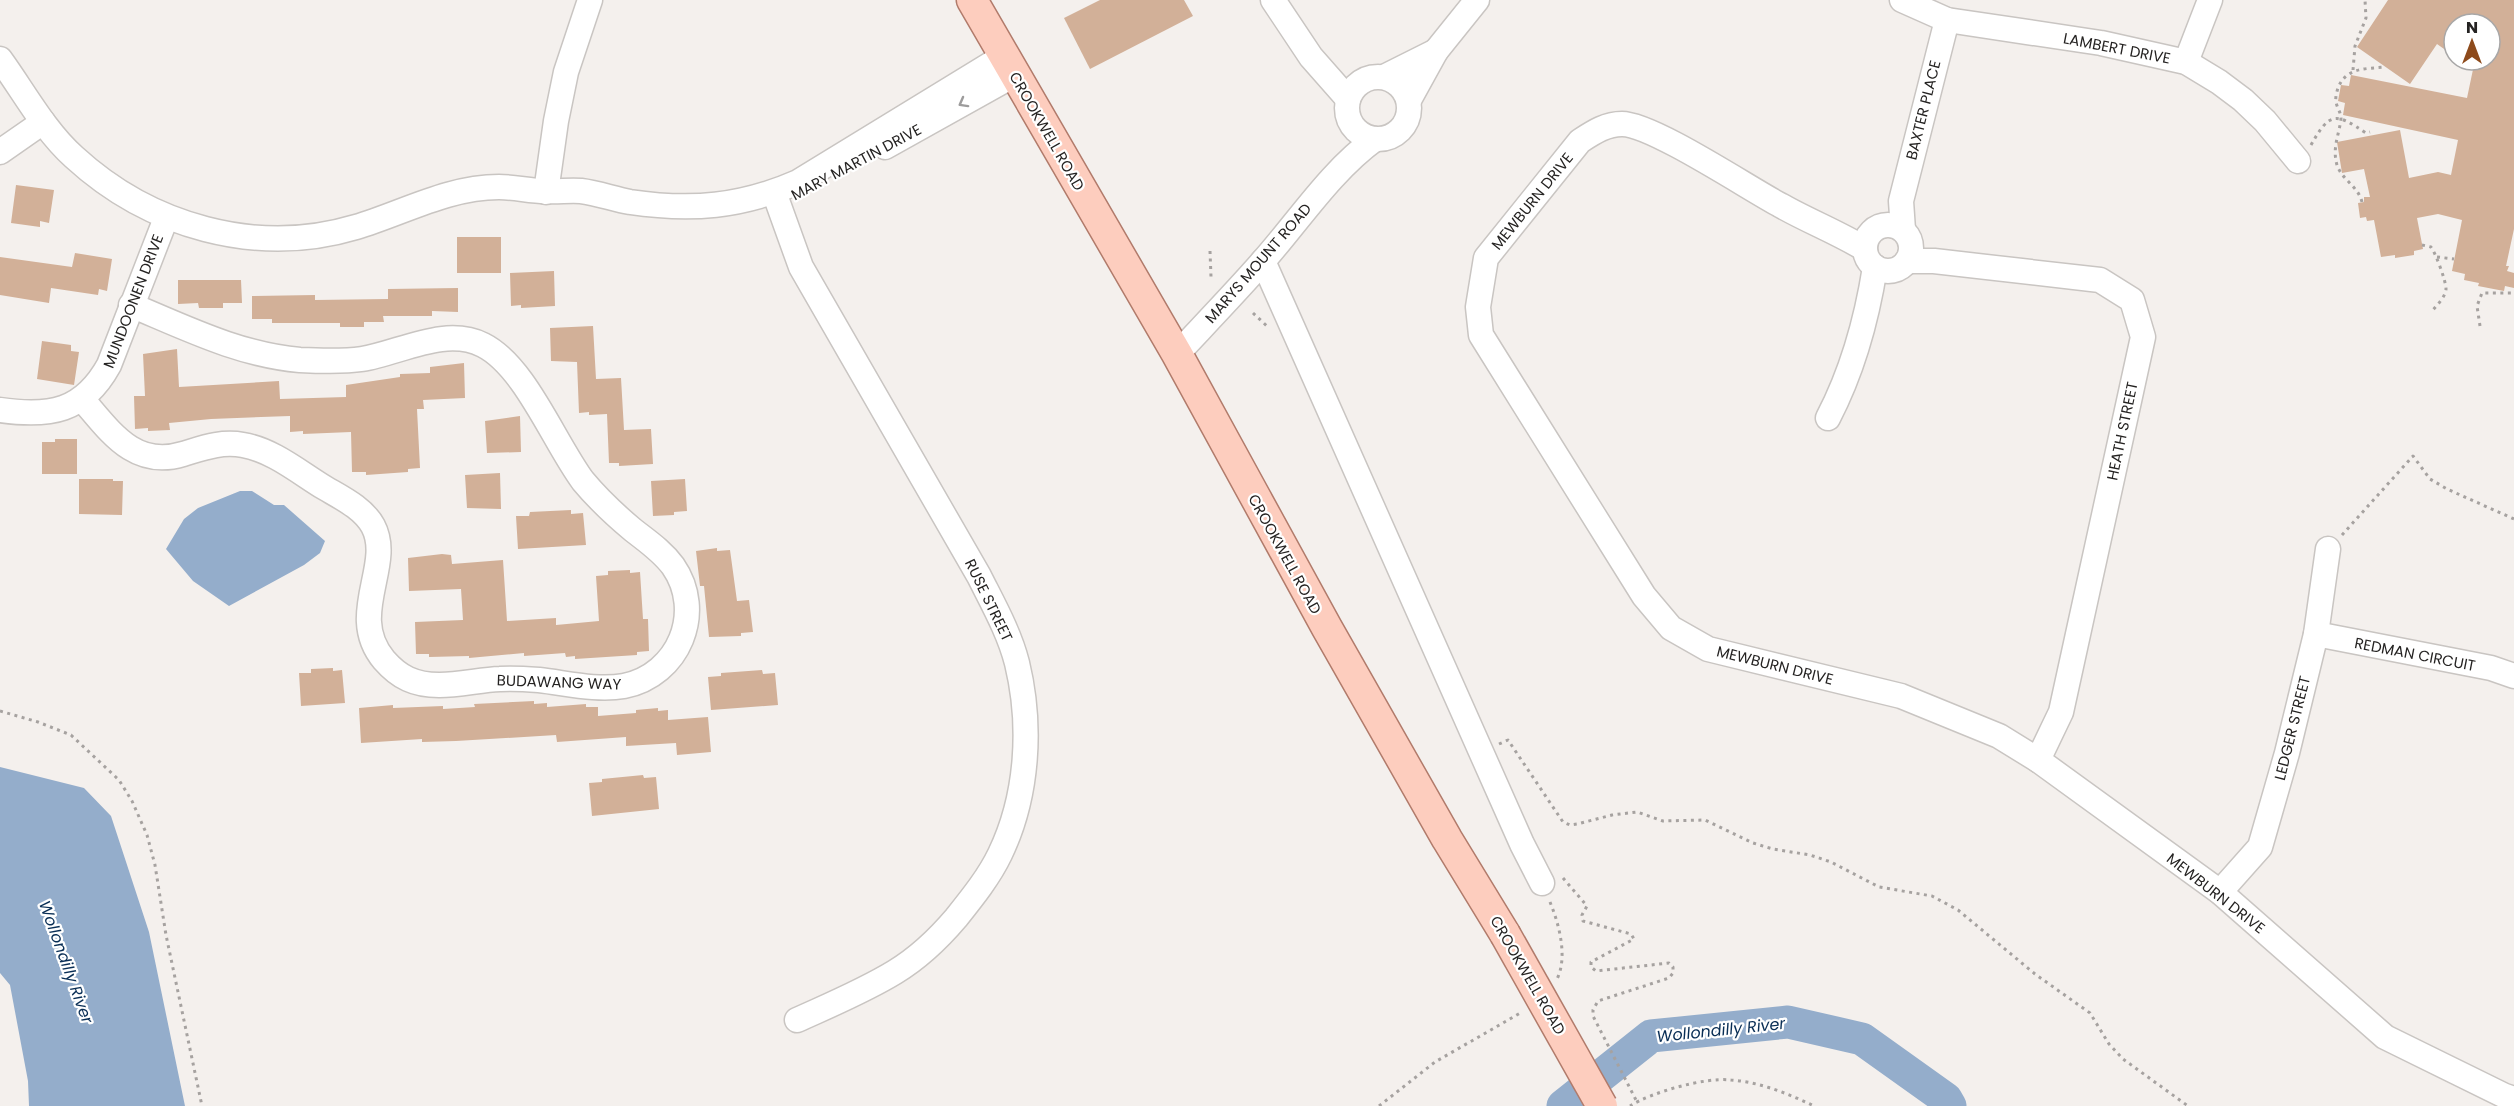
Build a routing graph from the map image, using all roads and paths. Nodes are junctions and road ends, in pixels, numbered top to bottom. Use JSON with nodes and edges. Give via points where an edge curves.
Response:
{"nodes":[{"id":1,"x":590,"y":0,"type":"edge"},
{"id":2,"x":972,"y":0,"type":"edge"},
{"id":3,"x":1274,"y":0,"type":"edge"},
{"id":4,"x":1478,"y":0,"type":"edge"},
{"id":5,"x":1902,"y":0,"type":"edge"},
{"id":6,"x":2210,"y":0,"type":"edge"},
{"id":7,"x":2365,"y":0,"type":"edge"},
{"id":8,"x":1947,"y":20,"type":"junction"},
{"id":9,"x":1436,"y":51,"type":"junction"},
{"id":10,"x":1311,"y":57,"type":"junction"},
{"id":11,"x":0,"y":59,"type":"edge"},
{"id":12,"x":2186,"y":62,"type":"junction"},
{"id":13,"x":1009,"y":66,"type":"junction"},
{"id":14,"x":2385,"y":67,"type":"dead end"},
{"id":15,"x":2354,"y":70,"type":"junction"},
{"id":16,"x":1378,"y":77,"type":"junction"},
{"id":17,"x":1409,"y":99,"type":"junction"},
{"id":18,"x":1349,"y":109,"type":"junction"},
{"id":19,"x":2341,"y":118,"type":"junction"},
{"id":20,"x":44,"y":122,"type":"junction"},
{"id":21,"x":2370,"y":132,"type":"dead end"},
{"id":22,"x":1375,"y":139,"type":"junction"},
{"id":23,"x":0,"y":152,"type":"edge"},
{"id":24,"x":2304,"y":154,"type":"joint"},
{"id":25,"x":1338,"y":171,"type":"junction"},
{"id":26,"x":546,"y":192,"type":"junction"},
{"id":27,"x":776,"y":198,"type":"junction"},
{"id":28,"x":2362,"y":202,"type":"dead end"},
{"id":29,"x":166,"y":218,"type":"junction"},
{"id":30,"x":2422,"y":245,"type":"dead end"},
{"id":31,"x":1888,"y":248,"type":"junction"},
{"id":32,"x":1210,"y":251,"type":"dead end"},
{"id":33,"x":2437,"y":257,"type":"junction"},
{"id":34,"x":2454,"y":259,"type":"dead end"},
{"id":35,"x":1263,"y":261,"type":"junction"},
{"id":36,"x":1211,"y":277,"type":"dead end"},
{"id":37,"x":2514,"y":293,"type":"edge"},
{"id":38,"x":132,"y":305,"type":"junction"},
{"id":39,"x":2433,"y":310,"type":"dead end"},
{"id":40,"x":1253,"y":313,"type":"dead end"},
{"id":41,"x":2480,"y":326,"type":"dead end"},
{"id":42,"x":1269,"y":328,"type":"dead end"},
{"id":43,"x":1177,"y":354,"type":"junction"},
{"id":44,"x":82,"y":399,"type":"junction"},
{"id":45,"x":0,"y":410,"type":"edge"},
{"id":46,"x":1828,"y":418,"type":"dead end"},
{"id":47,"x":2514,"y":519,"type":"edge"},
{"id":48,"x":2328,"y":549,"type":"joint"},
{"id":49,"x":2316,"y":634,"type":"junction"},
{"id":50,"x":2514,"y":676,"type":"edge"},
{"id":51,"x":0,"y":711,"type":"edge"},
{"id":52,"x":1483,"y":751,"type":"junction"},
{"id":53,"x":2038,"y":760,"type":"junction"},
{"id":54,"x":1550,"y":878,"type":"junction"},
{"id":55,"x":2220,"y":892,"type":"junction"},
{"id":56,"x":1556,"y":981,"type":"dead end"},
{"id":57,"x":1529,"y":1008,"type":"dead end"},
{"id":58,"x":797,"y":1020,"type":"dead end"},
{"id":59,"x":2514,"y":1099,"type":"edge"},
{"id":60,"x":1637,"y":1102,"type":"junction"},
{"id":61,"x":202,"y":1106,"type":"edge"},
{"id":62,"x":1379,"y":1106,"type":"edge"},
{"id":63,"x":1602,"y":1106,"type":"edge"},
{"id":64,"x":1630,"y":1106,"type":"edge"},
{"id":65,"x":1814,"y":1106,"type":"edge"},
{"id":66,"x":2188,"y":1106,"type":"edge"}],
"edges":[{"from":1,"to":26,"type":"street","via":[[566,72]]},
{"from":2,"to":13,"type":"main road","name":"CROOKWELL ROAD"},
{"from":3,"to":10,"type":"street"},
{"from":4,"to":9,"type":"street"},
{"from":5,"to":8,"type":"street","name":"LAMBERT DRIVE"},
{"from":6,"to":12,"type":"street"},
{"from":7,"to":15,"type":"path","via":[[2366,18],[2355,46]]},
{"from":8,"to":12,"type":"street","name":"LAMBERT DRIVE","via":[[2101,43]]},
{"from":8,"to":31,"type":"street","name":"BAXTER PLACE"},
{"from":9,"to":16,"type":"street"},
{"from":9,"to":17,"type":"street"},
{"from":10,"to":16,"type":"street","via":[[1339,69]]},
{"from":10,"to":18,"type":"street"},
{"from":11,"to":20,"type":"street","name":"MARY MARTIN DRIVE"},
{"from":12,"to":24,"type":"street","name":"LAMBERT DRIVE","via":[[2243,100]]},
{"from":13,"to":27,"type":"street","name":"MARY MARTIN DRIVE","via":[[798,182]]},
{"from":13,"to":43,"type":"main road","name":"CROOKWELL ROAD"},
{"from":14,"to":15,"type":"path"},
{"from":15,"to":19,"type":"path","via":[[2341,82],[2337,94]]},
{"from":16,"to":17,"type":"street","via":[[1400,85]]},
{"from":16,"to":18,"type":"street","via":[[1357,85]]},
{"from":17,"to":22,"type":"street","via":[[1408,119],[1402,128]]},
{"from":18,"to":22,"type":"street","via":[[1360,133]]},
{"from":18,"to":25,"type":"street","name":"MARYS MOUNT ROAD"},
{"from":19,"to":21,"type":"path"},
{"from":19,"to":24,"type":"path","via":[[2325,125]]},
{"from":19,"to":28,"type":"path","via":[[2336,141],[2337,165],[2360,193]]},
{"from":20,"to":23,"type":"street"},
{"from":20,"to":29,"type":"street","name":"MARY MARTIN DRIVE","via":[[72,156],[101,180]]},
{"from":22,"to":25,"type":"street","name":"MARYS MOUNT ROAD"},
{"from":25,"to":35,"type":"street","name":"MARYS MOUNT ROAD"},
{"from":26,"to":27,"type":"street","name":"MARY MARTIN DRIVE","via":[[581,191],[673,207],[722,206]]},
{"from":26,"to":29,"type":"street","name":"MARY MARTIN DRIVE","via":[[499,187],[461,192],[356,227],[285,239],[213,232]]},
{"from":27,"to":58,"type":"street","name":"RUSE STREET","via":[[801,267],[1003,623],[1017,662],[1025,705],[1026,753],[1018,802],[1000,854],[972,899],[940,937],[897,971]]},
{"from":29,"to":38,"type":"street","name":"MUNDOONEN DRIVE"},
{"from":30,"to":33,"type":"path","via":[[2431,247]]},
{"from":31,"to":46,"type":"street","name":"BAXTER PLACE","via":[[1843,391]]},
{"from":31,"to":53,"type":"street","name":"HEATH STREET","via":[[1934,261],[2100,280],[2132,300],[2142,337],[2061,712]]},
{"from":31,"to":53,"type":"street","name":"MEWBURN DRIVE","via":[[1838,233],[1783,207],[1648,131],[1623,124],[1601,128],[1580,141],[1486,258],[1479,307],[1481,336],[1644,596],[1671,628],[1708,649],[1901,696],[1999,736]]},
{"from":32,"to":36,"type":"path"},
{"from":33,"to":34,"type":"path"},
{"from":33,"to":39,"type":"path","via":[[2446,290]]},
{"from":35,"to":43,"type":"street","name":"MARYS MOUNT ROAD"},
{"from":35,"to":52,"type":"street"},
{"from":37,"to":41,"type":"path","via":[[2482,293],[2477,306]]},
{"from":38,"to":44,"type":"street","name":"MUNDOONEN DRIVE","via":[[101,381]]},
{"from":38,"to":44,"type":"street","name":"BUDAWANG WAY","via":[[241,349],[292,359],[362,359],[444,339],[482,344],[512,369],[594,494],[670,561],[686,591],[687,625],[682,640],[663,667],[649,677],[619,687],[518,678],[436,684],[410,680],[386,663],[373,643],[368,610],[378,541],[375,530],[360,511],[279,460],[243,445],[213,445],[171,457],[146,456],[119,440]]},
{"from":40,"to":42,"type":"path"},
{"from":43,"to":63,"type":"main road","name":"CROOKWELL ROAD","bridge":true,"via":[[1327,628]]},
{"from":44,"to":45,"type":"street","name":"MUNDOONEN DRIVE","via":[[48,413]]},
{"from":47,"to":48,"type":"path","via":[[2447,489],[2430,478],[2413,456]]},
{"from":48,"to":49,"type":"street","name":"LEDGER STREET"},
{"from":49,"to":50,"type":"street","name":"REDMAN CIRCUIT"},
{"from":49,"to":55,"type":"street","name":"LEDGER STREET","via":[[2260,847]]},
{"from":51,"to":61,"type":"path","via":[[71,735],[119,780],[132,801],[155,865]]},
{"from":52,"to":54,"type":"street","via":[[1522,844]]},
{"from":52,"to":66,"type":"path","via":[[1508,740],[1563,822],[1570,825],[1637,812],[1663,821],[1705,820],[1753,843],[1831,862],[1879,887],[1932,896],[1958,910],[2035,974],[2090,1013],[2123,1059]]},
{"from":53,"to":55,"type":"street","name":"MEWBURN DRIVE"},
{"from":54,"to":56,"type":"path","via":[[1562,949]]},
{"from":54,"to":60,"type":"path","via":[[1587,906],[1583,921],[1631,934],[1634,939],[1591,962],[1596,971],[1669,963],[1673,967],[1670,978],[1598,1001],[1593,1010]]},
{"from":55,"to":59,"type":"street","name":"MEWBURN DRIVE","via":[[2385,1037]]},
{"from":57,"to":62,"type":"path","via":[[1435,1062]]},
{"from":60,"to":64,"type":"path"},
{"from":60,"to":65,"type":"path","via":[[1677,1086],[1730,1080],[1787,1093]]}]}
